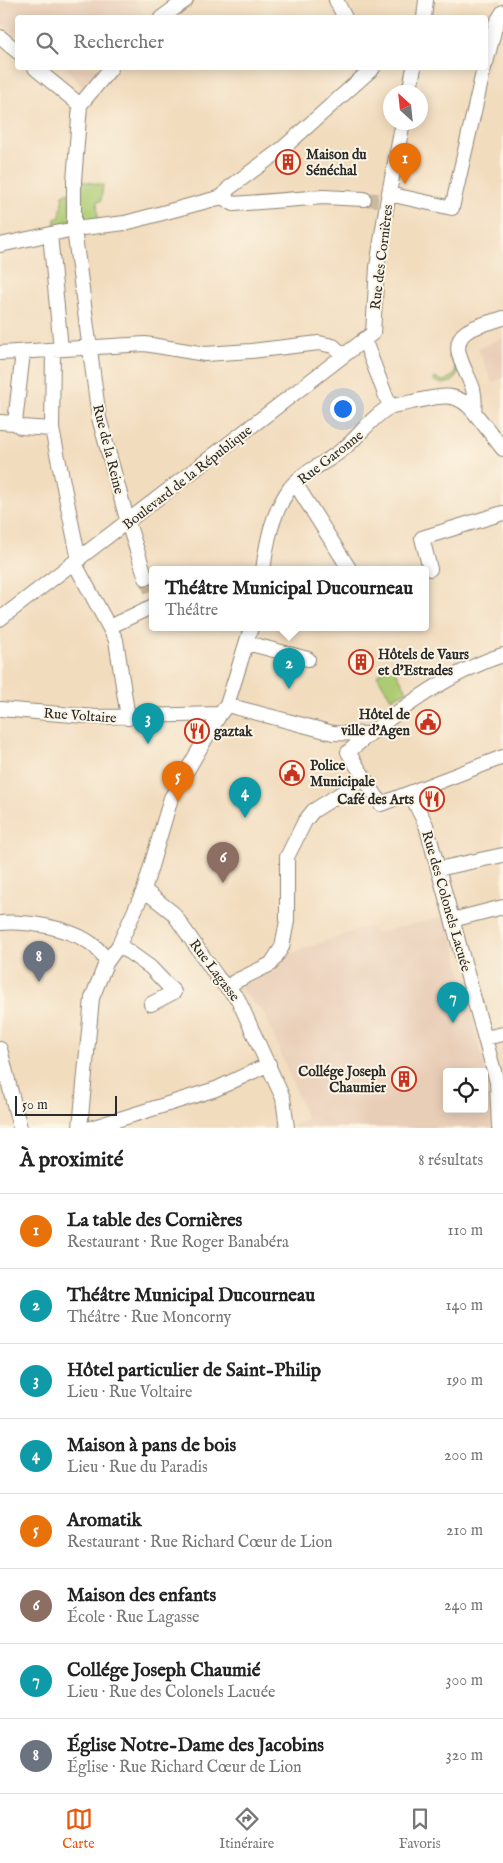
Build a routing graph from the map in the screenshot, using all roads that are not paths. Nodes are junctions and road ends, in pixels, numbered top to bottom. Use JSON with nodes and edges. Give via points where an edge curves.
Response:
{"nodes":[{"id":1,"x":186,"y":0,"type":"edge"},
{"id":2,"x":336,"y":0,"type":"edge"},
{"id":3,"x":426,"y":0,"type":"edge"},
{"id":4,"x":165,"y":15,"type":"edge"},
{"id":5,"x":344,"y":15,"type":"edge"},
{"id":6,"x":424,"y":15,"type":"edge"},
{"id":7,"x":495,"y":20,"type":"edge"},
{"id":8,"x":0,"y":37,"type":"edge"},
{"id":9,"x":15,"y":50,"type":"edge"},
{"id":10,"x":488,"y":53,"type":"edge"},
{"id":11,"x":37,"y":70,"type":"edge"},
{"id":12,"x":109,"y":70,"type":"edge"},
{"id":13,"x":369,"y":70,"type":"edge"},
{"id":14,"x":414,"y":70,"type":"edge"},
{"id":15,"x":484,"y":70,"type":"edge"},
{"id":16,"x":410,"y":85,"type":"edge"},
{"id":17,"x":80,"y":105,"type":"junction"},
{"id":18,"x":401,"y":130,"type":"edge"},
{"id":19,"x":222,"y":197,"type":"junction"},
{"id":20,"x":379,"y":199,"type":"junction"},
{"id":21,"x":74,"y":229,"type":"junction"},
{"id":22,"x":50,"y":234,"type":"junction"},
{"id":23,"x":0,"y":245,"type":"edge"},
{"id":24,"x":503,"y":318,"type":"edge"},
{"id":25,"x":368,"y":336,"type":"junction"},
{"id":26,"x":449,"y":336,"type":"dead end"},
{"id":27,"x":88,"y":347,"type":"junction"},
{"id":28,"x":57,"y":350,"type":"junction"},
{"id":29,"x":457,"y":350,"type":"junction"},
{"id":30,"x":22,"y":352,"type":"junction"},
{"id":31,"x":0,"y":353,"type":"edge"},
{"id":32,"x":343,"y":355,"type":"junction"},
{"id":33,"x":390,"y":407,"type":"junction"},
{"id":34,"x":474,"y":412,"type":"junction"},
{"id":35,"x":0,"y":422,"type":"edge"},
{"id":36,"x":15,"y":423,"type":"junction"},
{"id":37,"x":52,"y":429,"type":"junction"},
{"id":38,"x":503,"y":449,"type":"edge"},
{"id":39,"x":295,"y":483,"type":"junction"},
{"id":40,"x":503,"y":513,"type":"edge"},
{"id":41,"x":128,"y":523,"type":"junction"},
{"id":42,"x":77,"y":562,"type":"junction"},
{"id":43,"x":264,"y":566,"type":"edge"},
{"id":44,"x":347,"y":566,"type":"edge"},
{"id":45,"x":430,"y":569,"type":"dead end"},
{"id":46,"x":146,"y":578,"type":"tunnel mouth"},
{"id":47,"x":149,"y":608,"type":"edge"},
{"id":48,"x":0,"y":619,"type":"edge"},
{"id":49,"x":109,"y":627,"type":"junction"},
{"id":50,"x":250,"y":631,"type":"edge"},
{"id":51,"x":247,"y":643,"type":"junction"},
{"id":52,"x":503,"y":655,"type":"edge"},
{"id":53,"x":308,"y":659,"type":"dead end"},
{"id":54,"x":0,"y":709,"type":"edge"},
{"id":55,"x":223,"y":709,"type":"junction"},
{"id":56,"x":128,"y":718,"type":"junction"},
{"id":57,"x":332,"y":733,"type":"junction"},
{"id":58,"x":369,"y":734,"type":"junction"},
{"id":59,"x":348,"y":752,"type":"junction"},
{"id":60,"x":503,"y":757,"type":"edge"},
{"id":61,"x":364,"y":779,"type":"junction"},
{"id":62,"x":410,"y":793,"type":"junction"},
{"id":63,"x":503,"y":855,"type":"edge"},
{"id":64,"x":438,"y":869,"type":"junction"},
{"id":65,"x":144,"y":890,"type":"junction"},
{"id":66,"x":503,"y":906,"type":"edge"},
{"id":67,"x":452,"y":920,"type":"junction"},
{"id":68,"x":0,"y":923,"type":"edge"},
{"id":69,"x":118,"y":945,"type":"junction"},
{"id":70,"x":106,"y":963,"type":"junction"},
{"id":71,"x":229,"y":989,"type":"junction"},
{"id":72,"x":151,"y":1004,"type":"dead end"},
{"id":73,"x":503,"y":1034,"type":"edge"},
{"id":74,"x":485,"y":1038,"type":"junction"},
{"id":75,"x":0,"y":1049,"type":"edge"},
{"id":76,"x":269,"y":1064,"type":"junction"},
{"id":77,"x":20,"y":1128,"type":"edge"},
{"id":78,"x":80,"y":1128,"type":"edge"},
{"id":79,"x":91,"y":1128,"type":"edge"},
{"id":80,"x":288,"y":1128,"type":"edge"},
{"id":81,"x":500,"y":1128,"type":"edge"}],
"edges":[{"from":1,"to":4,"type":"street"},
{"from":2,"to":5,"type":"street"},
{"from":3,"to":6,"type":"street"},
{"from":7,"to":10,"type":"street"},
{"from":8,"to":9,"type":"street"},
{"from":11,"to":17,"type":"street"},
{"from":12,"to":17,"type":"street"},
{"from":13,"to":19,"type":"street","via":[[282,149],[229,188]]},
{"from":14,"to":16,"type":"street"},
{"from":15,"to":20,"type":"street","via":[[452,208]]},
{"from":17,"to":21,"type":"street","name":"Rue de la Reine"},
{"from":18,"to":20,"type":"street","name":"Rue des Cornières"},
{"from":19,"to":20,"type":"street","via":[[234,204],[322,197]]},
{"from":19,"to":21,"type":"street","via":[[125,224]]},
{"from":20,"to":25,"type":"street","name":"Rue des Cornières","via":[[377,267]]},
{"from":21,"to":22,"type":"street"},
{"from":21,"to":27,"type":"street","name":"Rue de la Reine"},
{"from":22,"to":23,"type":"street"},
{"from":22,"to":28,"type":"street"},
{"from":24,"to":29,"type":"street","via":[[467,332],[460,337]]},
{"from":25,"to":32,"type":"street","name":"Boulevard de la République"},
{"from":25,"to":33,"type":"street"},
{"from":26,"to":29,"type":"street"},
{"from":27,"to":28,"type":"street"},
{"from":27,"to":32,"type":"street","via":[[144,344],[205,354],[319,343],[333,346]]},
{"from":27,"to":41,"type":"street","name":"Rue de la Reine","via":[[99,418]]},
{"from":28,"to":30,"type":"street"},
{"from":28,"to":37,"type":"street"},
{"from":29,"to":34,"type":"street","via":[[473,392]]},
{"from":30,"to":31,"type":"street"},
{"from":30,"to":36,"type":"street"},
{"from":32,"to":41,"type":"street","name":"Boulevard de la République"},
{"from":33,"to":34,"type":"street","via":[[444,396],[458,398]]},
{"from":33,"to":39,"type":"street","name":"Rue Garonne","via":[[340,452]]},
{"from":34,"to":38,"type":"street"},
{"from":35,"to":36,"type":"street"},
{"from":36,"to":37,"type":"street","via":[[21,427]]},
{"from":37,"to":42,"type":"street"},
{"from":39,"to":43,"type":"street","name":"Rue Garonne","via":[[268,532]]},
{"from":39,"to":44,"type":"street"},
{"from":40,"to":45,"type":"street","via":[[422,538]]},
{"from":41,"to":42,"type":"street","name":"Boulevard de la République"},
{"from":41,"to":46,"type":"street","name":"Rue de la Reine"},
{"from":42,"to":48,"type":"street","name":"Boulevard de la République"},
{"from":42,"to":49,"type":"street"},
{"from":47,"to":49,"type":"street"},
{"from":49,"to":56,"type":"street","via":[[116,640]]},
{"from":50,"to":51,"type":"street"},
{"from":51,"to":53,"type":"street"},
{"from":51,"to":55,"type":"street"},
{"from":52,"to":58,"type":"street","via":[[483,661],[455,676]]},
{"from":54,"to":56,"type":"street","name":"Rue Voltaire"},
{"from":55,"to":56,"type":"street","name":"Rue Voltaire"},
{"from":55,"to":57,"type":"street","name":"Rue Voltaire"},
{"from":55,"to":65,"type":"street","via":[[171,798]]},
{"from":57,"to":58,"type":"street","name":"Rue Voltaire"},
{"from":57,"to":59,"type":"street"},
{"from":58,"to":59,"type":"street"},
{"from":59,"to":61,"type":"street"},
{"from":60,"to":62,"type":"street"},
{"from":61,"to":62,"type":"street","via":[[381,804]]},
{"from":61,"to":71,"type":"street","via":[[312,811],[287,857],[287,921],[282,947],[271,964],[234,982]]},
{"from":62,"to":64,"type":"street","name":"Rue des Colonels Lacuée","via":[[426,825]]},
{"from":63,"to":64,"type":"street"},
{"from":64,"to":67,"type":"street","name":"Rue des Colonels Lacuée"},
{"from":65,"to":69,"type":"street"},
{"from":65,"to":71,"type":"street","name":"Rue Lagasse","via":[[173,913]]},
{"from":66,"to":67,"type":"street"},
{"from":67,"to":74,"type":"street","name":"Rue des Colonels Lacuée"},
{"from":68,"to":70,"type":"street","via":[[41,923],[88,942],[100,950]]},
{"from":69,"to":70,"type":"street"},
{"from":69,"to":72,"type":"street","via":[[150,967],[174,992]]},
{"from":70,"to":78,"type":"street","via":[[92,998]]},
{"from":71,"to":76,"type":"street","name":"Rue Lagasse","via":[[238,1000]]},
{"from":73,"to":74,"type":"street"},
{"from":74,"to":81,"type":"street","name":"Rue des Colonels Lacuée","via":[[497,1082]]},
{"from":75,"to":77,"type":"street"},
{"from":76,"to":79,"type":"street","via":[[216,1089]]},
{"from":76,"to":80,"type":"street","name":"Rue Lagasse","via":[[283,1098]]}]}
